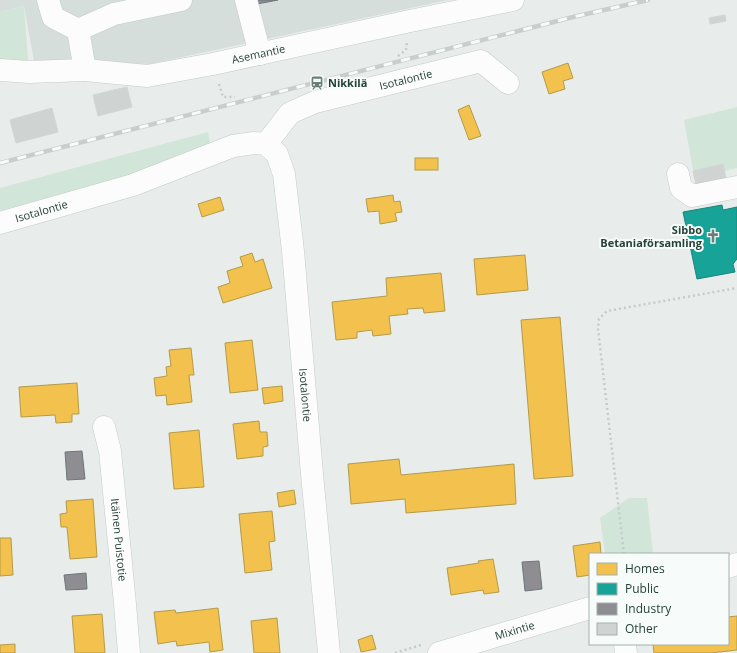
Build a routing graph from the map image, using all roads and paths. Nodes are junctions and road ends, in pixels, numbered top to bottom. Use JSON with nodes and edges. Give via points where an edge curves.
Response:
{"nodes":[{"id":1,"x":48,"y":0,"type":"edge"},
{"id":2,"x":181,"y":0,"type":"edge"},
{"id":3,"x":246,"y":0,"type":"edge"},
{"id":4,"x":513,"y":0,"type":"edge"},
{"id":5,"x":427,"y":9,"type":"edge"},
{"id":6,"x":78,"y":30,"type":"junction"},
{"id":7,"x":260,"y":54,"type":"junction"},
{"id":8,"x":0,"y":70,"type":"edge"},
{"id":9,"x":85,"y":70,"type":"junction"},
{"id":10,"x":508,"y":83,"type":"dead end"},
{"id":11,"x":266,"y":144,"type":"junction"},
{"id":12,"x":678,"y":174,"type":"dead end"},
{"id":13,"x":737,"y":187,"type":"edge"},
{"id":14,"x":0,"y":224,"type":"edge"},
{"id":15,"x":737,"y":288,"type":"edge"},
{"id":16,"x":104,"y":427,"type":"dead end"},
{"id":17,"x":624,"y":553,"type":"edge"},
{"id":18,"x":589,"y":608,"type":"edge"},
{"id":19,"x":129,"y":653,"type":"edge"},
{"id":20,"x":329,"y":653,"type":"edge"},
{"id":21,"x":439,"y":653,"type":"edge"}],
"edges":[{"from":1,"to":6,"type":"street","via":[[53,17]]},
{"from":2,"to":6,"type":"street","via":[[114,14]]},
{"from":3,"to":7,"type":"street"},
{"from":4,"to":5,"type":"street","name":"Asemantie"},
{"from":5,"to":7,"type":"street","name":"Asemantie"},
{"from":6,"to":9,"type":"street"},
{"from":7,"to":9,"type":"street","name":"Asemantie","via":[[147,76]]},
{"from":8,"to":9,"type":"street","name":"Asemantie"},
{"from":10,"to":11,"type":"street","name":"Isotalontie","via":[[481,61],[315,102],[290,113]]},
{"from":11,"to":14,"type":"street","name":"Isotalontie","via":[[233,146],[133,185]]},
{"from":11,"to":20,"type":"street","name":"Isotalontie","via":[[277,154],[284,174]]},
{"from":12,"to":13,"type":"street","via":[[681,188],[692,196]]},
{"from":15,"to":17,"type":"path","via":[[607,312],[599,319],[598,329]]},
{"from":16,"to":19,"type":"street","name":"Itäinen Puistotie","via":[[110,451]]},
{"from":18,"to":21,"type":"street","name":"Mixintie"}]}
